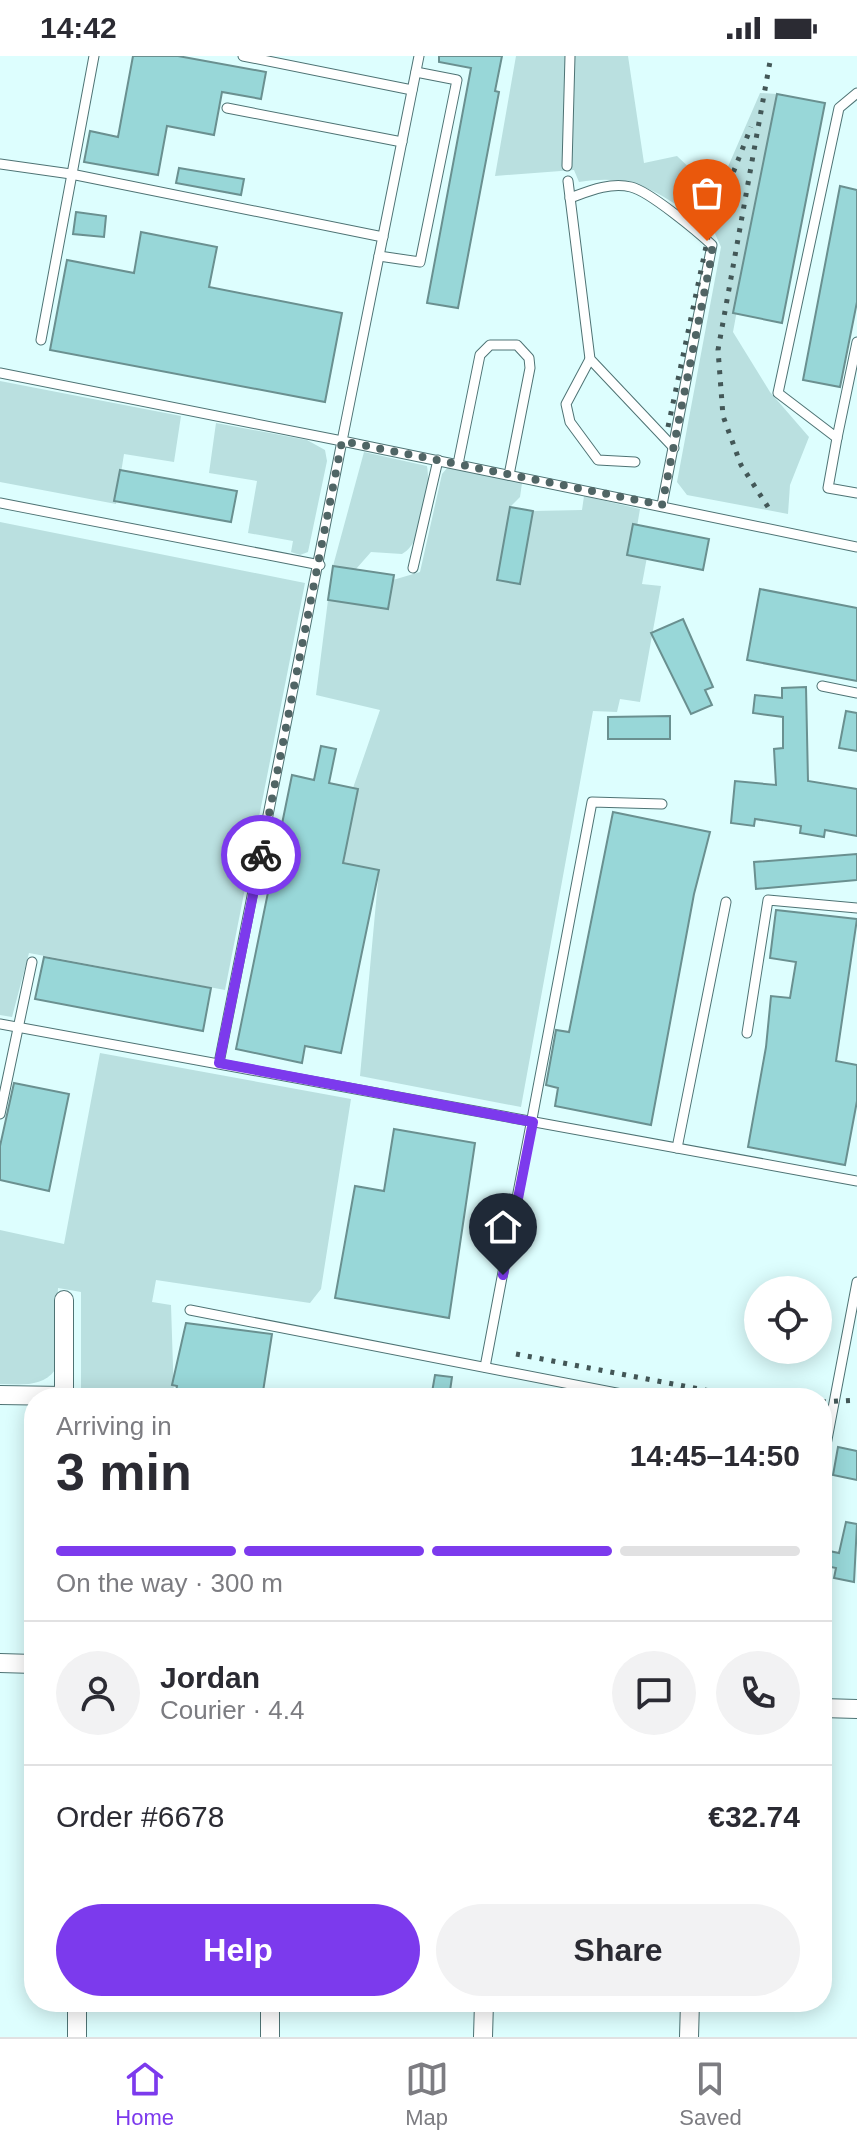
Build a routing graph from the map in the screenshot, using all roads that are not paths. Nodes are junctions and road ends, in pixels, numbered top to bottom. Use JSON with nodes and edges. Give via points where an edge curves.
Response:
{"nodes":[{"id":1,"x":94,"y":56,"type":"edge"},
{"id":2,"x":243,"y":56,"type":"edge"},
{"id":3,"x":419,"y":56,"type":"edge"},
{"id":4,"x":570,"y":56,"type":"edge"},
{"id":5,"x":416,"y":72,"type":"junction"},
{"id":6,"x":412,"y":90,"type":"junction"},
{"id":7,"x":857,"y":93,"type":"edge"},
{"id":8,"x":227,"y":108,"type":"dead end"},
{"id":9,"x":402,"y":142,"type":"junction"},
{"id":10,"x":0,"y":164,"type":"edge"},
{"id":11,"x":567,"y":166,"type":"dead end"},
{"id":12,"x":71,"y":174,"type":"junction"},
{"id":13,"x":568,"y":181,"type":"dead end"},
{"id":14,"x":570,"y":198,"type":"junction"},
{"id":15,"x":383,"y":237,"type":"junction"},
{"id":16,"x":379,"y":256,"type":"junction"},
{"id":17,"x":41,"y":340,"type":"dead end"},
{"id":18,"x":857,"y":342,"type":"edge"},
{"id":19,"x":590,"y":359,"type":"junction"},
{"id":20,"x":0,"y":373,"type":"edge"},
{"id":21,"x":837,"y":438,"type":"junction"},
{"id":22,"x":342,"y":441,"type":"junction"},
{"id":23,"x":674,"y":448,"type":"junction"},
{"id":24,"x":438,"y":460,"type":"junction"},
{"id":25,"x":635,"y":462,"type":"dead end"},
{"id":26,"x":458,"y":464,"type":"junction"},
{"id":27,"x":509,"y":475,"type":"junction"},
{"id":28,"x":857,"y":493,"type":"edge"},
{"id":29,"x":0,"y":503,"type":"edge"},
{"id":30,"x":662,"y":505,"type":"junction"},
{"id":31,"x":857,"y":547,"type":"edge"},
{"id":32,"x":320,"y":565,"type":"junction"},
{"id":33,"x":413,"y":568,"type":"dead end"},
{"id":34,"x":822,"y":686,"type":"dead end"},
{"id":35,"x":857,"y":693,"type":"edge"},
{"id":36,"x":662,"y":804,"type":"dead end"},
{"id":37,"x":726,"y":902,"type":"dead end"},
{"id":38,"x":857,"y":908,"type":"edge"},
{"id":39,"x":32,"y":962,"type":"dead end"},
{"id":40,"x":0,"y":1024,"type":"edge"},
{"id":41,"x":18,"y":1028,"type":"junction"},
{"id":42,"x":747,"y":1033,"type":"dead end"},
{"id":43,"x":219,"y":1063,"type":"junction"},
{"id":44,"x":0,"y":1114,"type":"edge"},
{"id":45,"x":533,"y":1122,"type":"junction"},
{"id":46,"x":677,"y":1148,"type":"junction"},
{"id":47,"x":857,"y":1181,"type":"edge"},
{"id":48,"x":857,"y":1282,"type":"edge"},
{"id":49,"x":64,"y":1300,"type":"dead end"},
{"id":50,"x":190,"y":1310,"type":"dead end"},
{"id":51,"x":485,"y":1367,"type":"junction"},
{"id":52,"x":64,"y":1388,"type":"edge"},
{"id":53,"x":591,"y":1388,"type":"edge"},
{"id":54,"x":0,"y":1395,"type":"edge"},
{"id":55,"x":24,"y":1396,"type":"edge"},
{"id":56,"x":832,"y":1402,"type":"edge"},
{"id":57,"x":0,"y":1663,"type":"edge"},
{"id":58,"x":24,"y":1664,"type":"edge"},
{"id":59,"x":832,"y":1708,"type":"edge"},
{"id":60,"x":857,"y":1709,"type":"edge"},
{"id":61,"x":77,"y":2012,"type":"edge"},
{"id":62,"x":270,"y":2012,"type":"edge"},
{"id":63,"x":484,"y":2012,"type":"edge"},
{"id":64,"x":690,"y":2012,"type":"edge"},
{"id":65,"x":77,"y":2037,"type":"edge"},
{"id":66,"x":270,"y":2037,"type":"edge"},
{"id":67,"x":483,"y":2037,"type":"edge"},
{"id":68,"x":689,"y":2037,"type":"edge"}],
"edges":[{"from":1,"to":12,"type":"lane"},
{"from":2,"to":6,"type":"lane"},
{"from":3,"to":5,"type":"lane"},
{"from":4,"to":11,"type":"lane"},
{"from":5,"to":6,"type":"lane"},
{"from":5,"to":16,"type":"lane","via":[[457,80],[454,95],[420,262]]},
{"from":6,"to":9,"type":"lane"},
{"from":7,"to":21,"type":"lane","via":[[839,108],[778,393]]},
{"from":8,"to":9,"type":"lane"},
{"from":9,"to":15,"type":"lane"},
{"from":10,"to":12,"type":"lane"},
{"from":12,"to":15,"type":"lane"},
{"from":12,"to":17,"type":"lane"},
{"from":13,"to":14,"type":"lane"},
{"from":14,"to":19,"type":"lane"},
{"from":14,"to":23,"type":"lane","via":[[601,187],[632,187],[712,245]]},
{"from":15,"to":16,"type":"lane"},
{"from":16,"to":22,"type":"lane"},
{"from":18,"to":21,"type":"lane"},
{"from":19,"to":23,"type":"lane"},
{"from":19,"to":25,"type":"lane","via":[[566,404],[570,422],[598,460]]},
{"from":20,"to":22,"type":"lane"},
{"from":21,"to":28,"type":"lane","via":[[828,488]]},
{"from":22,"to":24,"type":"lane"},
{"from":22,"to":32,"type":"lane"},
{"from":23,"to":30,"type":"lane"},
{"from":24,"to":26,"type":"lane"},
{"from":24,"to":33,"type":"lane"},
{"from":26,"to":27,"type":"lane"},
{"from":26,"to":27,"type":"lane","via":[[480,355],[490,345],[517,345],[529,358],[530,368]]},
{"from":27,"to":30,"type":"lane"},
{"from":29,"to":32,"type":"lane"},
{"from":30,"to":31,"type":"lane"},
{"from":32,"to":43,"type":"lane"},
{"from":34,"to":35,"type":"lane"},
{"from":36,"to":45,"type":"lane","via":[[592,802]]},
{"from":37,"to":46,"type":"lane"},
{"from":38,"to":42,"type":"lane","via":[[768,900]]},
{"from":39,"to":41,"type":"lane"},
{"from":40,"to":41,"type":"lane"},
{"from":41,"to":43,"type":"lane"},
{"from":41,"to":44,"type":"lane"},
{"from":43,"to":45,"type":"lane"},
{"from":45,"to":46,"type":"lane"},
{"from":45,"to":51,"type":"lane"},
{"from":46,"to":47,"type":"lane"},
{"from":48,"to":56,"type":"lane"},
{"from":49,"to":52,"type":"street"},
{"from":50,"to":51,"type":"lane"},
{"from":51,"to":53,"type":"lane"},
{"from":54,"to":55,"type":"street"},
{"from":57,"to":58,"type":"street"},
{"from":59,"to":60,"type":"street"},
{"from":61,"to":65,"type":"street"},
{"from":62,"to":66,"type":"street"},
{"from":63,"to":67,"type":"street"},
{"from":64,"to":68,"type":"street"}]}
